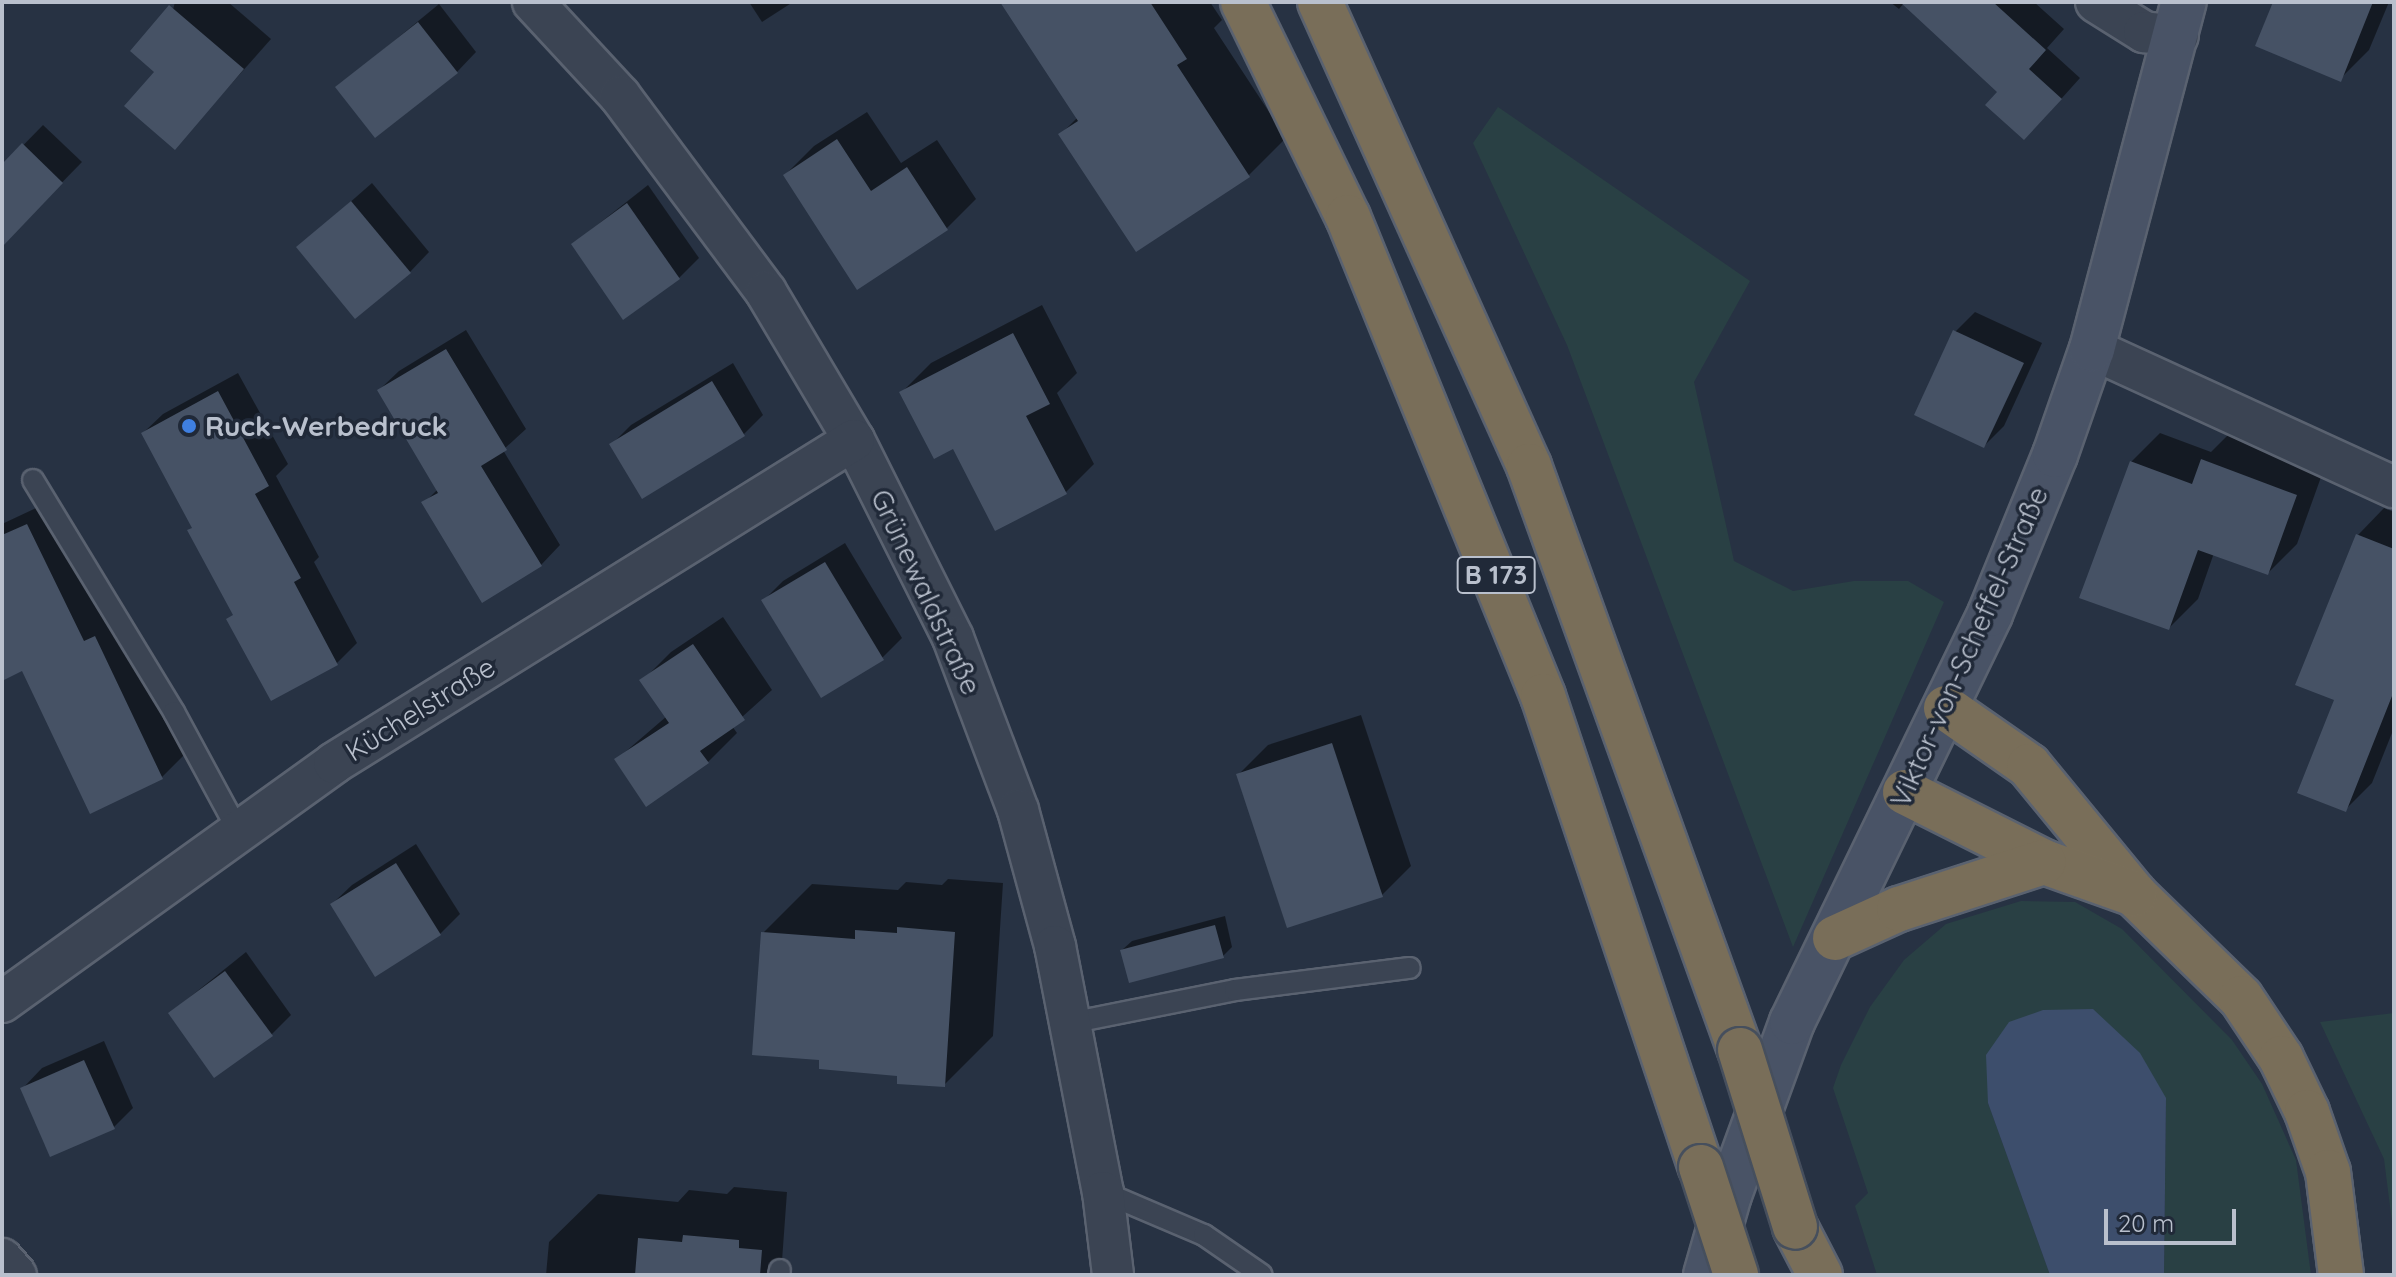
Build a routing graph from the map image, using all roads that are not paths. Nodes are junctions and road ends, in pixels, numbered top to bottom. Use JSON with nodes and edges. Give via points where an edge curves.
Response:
{"nodes":[{"id":1,"x":533,"y":2,"type":"edge"},
{"id":2,"x":1243,"y":2,"type":"edge"},
{"id":3,"x":1320,"y":2,"type":"edge"},
{"id":4,"x":2096,"y":2,"type":"edge"},
{"id":5,"x":2181,"y":19,"type":"edge"},
{"id":6,"x":2092,"y":349,"type":"junction"},
{"id":7,"x":854,"y":440,"type":"junction"},
{"id":8,"x":33,"y":480,"type":"dead end"},
{"id":9,"x":2394,"y":487,"type":"edge"},
{"id":10,"x":1946,"y":708,"type":"junction"},
{"id":11,"x":1905,"y":792,"type":"junction"},
{"id":12,"x":239,"y":832,"type":"junction"},
{"id":13,"x":2044,"y":862,"type":"junction"},
{"id":14,"x":2134,"y":894,"type":"junction"},
{"id":15,"x":1835,"y":938,"type":"junction"},
{"id":16,"x":1410,"y":968,"type":"dead end"},
{"id":17,"x":2,"y":1002,"type":"edge"},
{"id":18,"x":1070,"y":1023,"type":"junction"},
{"id":19,"x":1103,"y":1192,"type":"junction"},
{"id":20,"x":1795,"y":1227,"type":"junction"},
{"id":21,"x":2,"y":1259,"type":"edge"},
{"id":22,"x":16,"y":1275,"type":"edge"},
{"id":23,"x":1113,"y":1275,"type":"edge"},
{"id":24,"x":1262,"y":1275,"type":"edge"},
{"id":25,"x":1706,"y":1275,"type":"edge"},
{"id":26,"x":1736,"y":1275,"type":"edge"},
{"id":27,"x":1810,"y":1275,"type":"edge"},
{"id":28,"x":1820,"y":1275,"type":"edge"},
{"id":29,"x":2341,"y":1275,"type":"edge"}],
"edges":[{"from":1,"to":7,"type":"street","name":"Grünewaldstraße","via":[[620,96],[766,292]]},
{"from":2,"to":26,"type":"highway","number":"B 173","bridge":true,"via":[[1348,217],[1543,696]]},
{"from":3,"to":20,"type":"highway","number":"B 173","bridge":true,"via":[[1529,466],[1740,1050]]},
{"from":4,"to":5,"type":"street","via":[[2144,32]]},
{"from":5,"to":6,"type":"street","name":"Viktor-von-Scheffel-Straße"},
{"from":6,"to":9,"type":"street"},
{"from":6,"to":10,"type":"street","name":"Viktor-von-Scheffel-Straße","via":[[2030,515]]},
{"from":7,"to":12,"type":"street","name":"Küchelstraße","via":[[334,763]]},
{"from":7,"to":18,"type":"street","name":"Grünewaldstraße","via":[[953,638],[1018,810]]},
{"from":8,"to":12,"type":"lane","via":[[174,712]]},
{"from":10,"to":11,"type":"street","name":"Viktor-von-Scheffel-Straße"},
{"from":10,"to":14,"type":"highway","via":[[2029,766]]},
{"from":11,"to":13,"type":"highway"},
{"from":11,"to":15,"type":"street","name":"Viktor-von-Scheffel-Straße"},
{"from":12,"to":17,"type":"street","name":"Küchelstraße"},
{"from":13,"to":14,"type":"highway"},
{"from":13,"to":15,"type":"highway","via":[[1899,909]]},
{"from":14,"to":29,"type":"highway","via":[[2241,998],[2281,1058],[2328,1172]]},
{"from":15,"to":25,"type":"street","name":"Viktor-von-Scheffel-Straße","via":[[1792,1022]]},
{"from":16,"to":18,"type":"lane","via":[[1235,990]]},
{"from":18,"to":19,"type":"street","name":"Grünewaldstraße"},
{"from":19,"to":23,"type":"street","name":"Grünewaldstraße"},
{"from":19,"to":24,"type":"lane","via":[[1204,1235]]},
{"from":20,"to":27,"type":"highway","number":"B 173"},
{"from":20,"to":28,"type":"highway"},
{"from":21,"to":22,"type":"street"}]}
